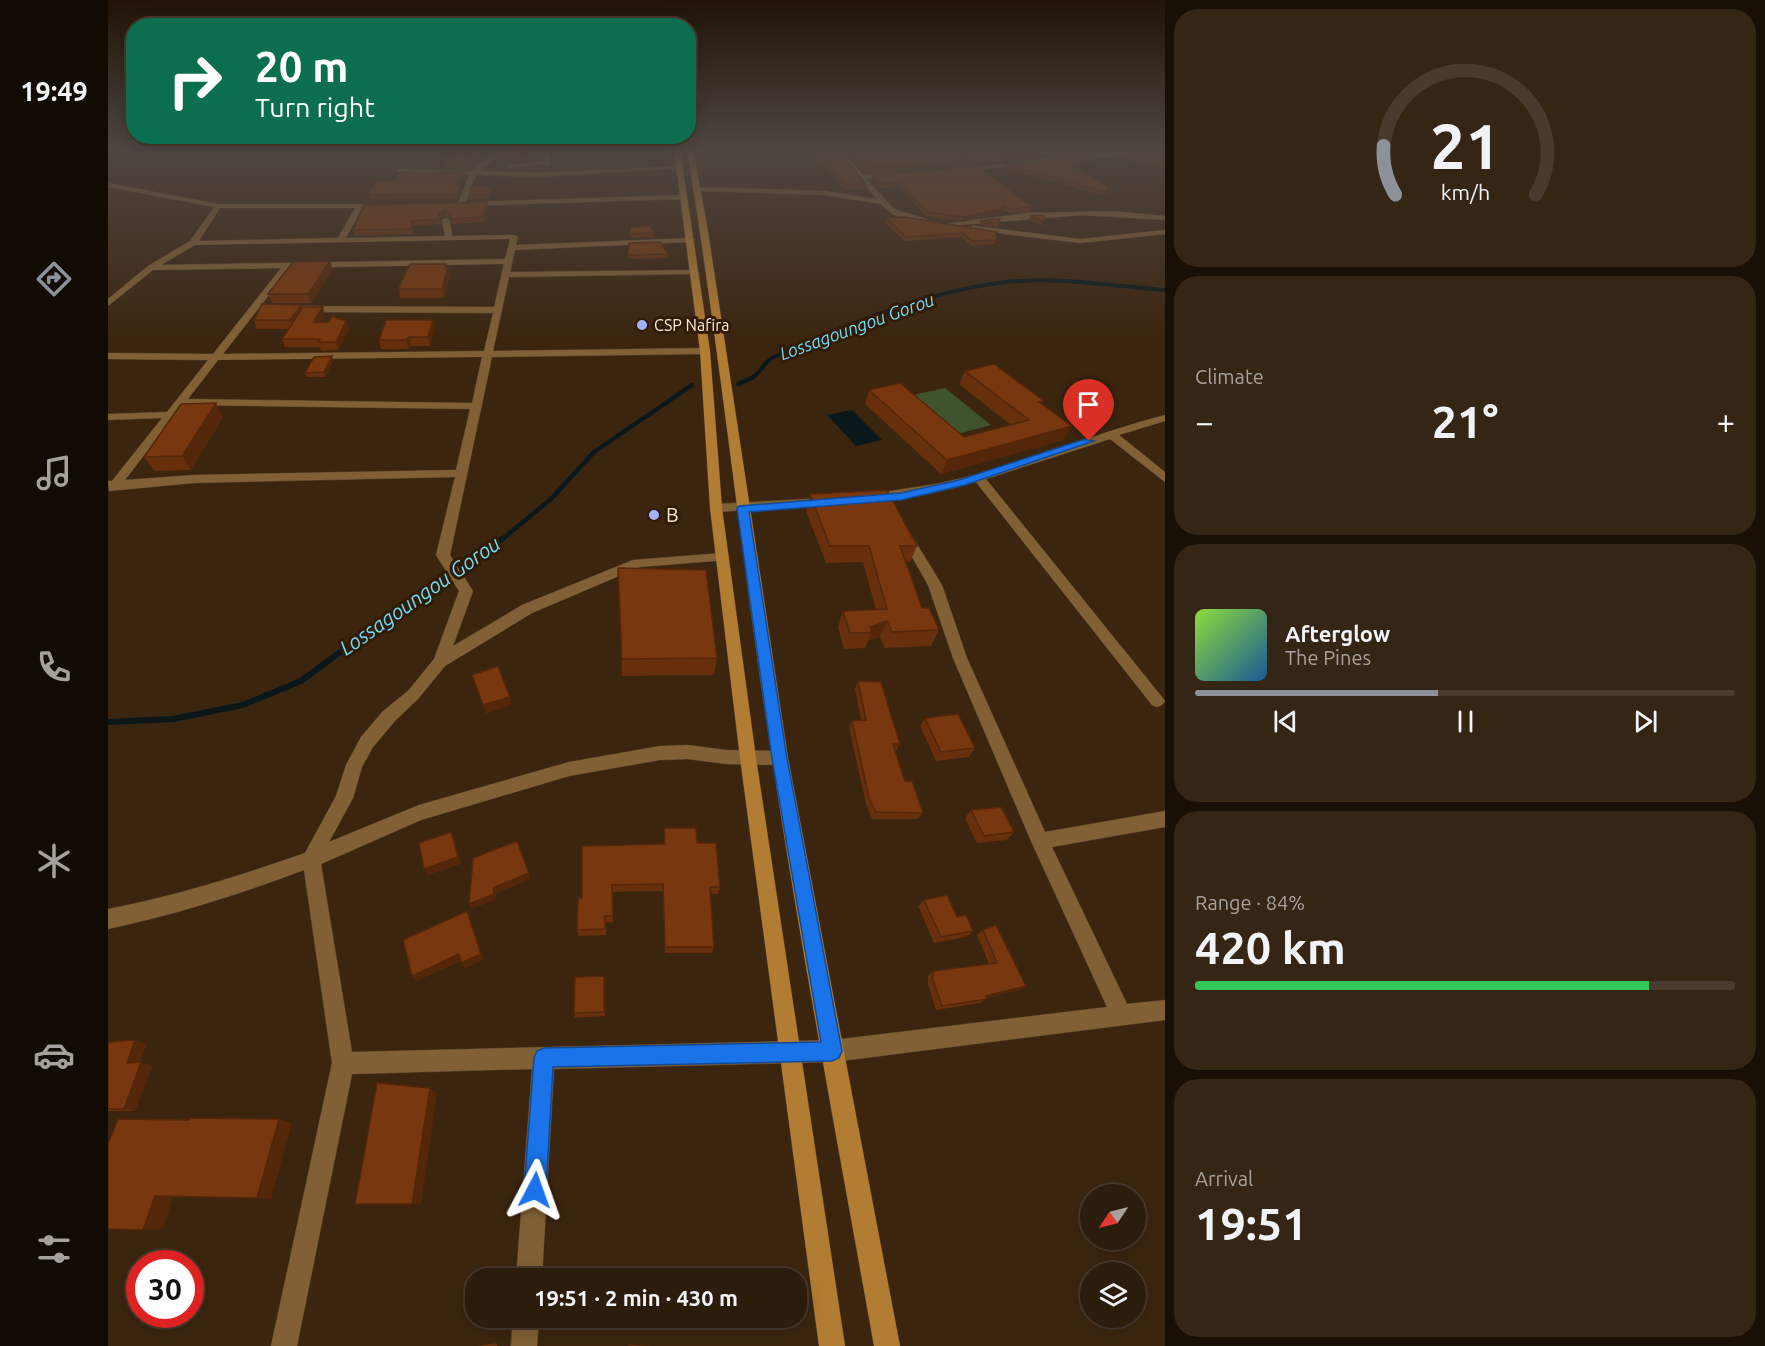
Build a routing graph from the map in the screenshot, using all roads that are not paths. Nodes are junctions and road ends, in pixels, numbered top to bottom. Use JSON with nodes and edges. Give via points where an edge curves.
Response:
{"nodes":[{"id":1,"x":214,"y":212,"type":"edge"},
{"id":2,"x":357,"y":212,"type":"edge"},
{"id":3,"x":691,"y":212,"type":"edge"},
{"id":4,"x":694,"y":212,"type":"edge"},
{"id":5,"x":895,"y":212,"type":"edge"},
{"id":6,"x":1165,"y":213,"type":"edge"},
{"id":7,"x":1154,"y":216,"type":"junction"},
{"id":8,"x":1165,"y":218,"type":"edge"},
{"id":9,"x":446,"y":220,"type":"edge"},
{"id":10,"x":946,"y":224,"type":"junction"},
{"id":11,"x":1165,"y":232,"type":"edge"},
{"id":12,"x":449,"y":238,"type":"junction"},
{"id":13,"x":341,"y":240,"type":"junction"},
{"id":14,"x":692,"y":240,"type":"junction"},
{"id":15,"x":193,"y":243,"type":"junction"},
{"id":16,"x":512,"y":248,"type":"junction"},
{"id":17,"x":509,"y":261,"type":"junction"},
{"id":18,"x":287,"y":266,"type":"junction"},
{"id":19,"x":151,"y":268,"type":"junction"},
{"id":20,"x":695,"y":272,"type":"junction"},
{"id":21,"x":506,"y":275,"type":"junction"},
{"id":22,"x":108,"y":303,"type":"edge"},
{"id":23,"x":254,"y":308,"type":"junction"},
{"id":24,"x":266,"y":308,"type":"edge"},
{"id":25,"x":289,"y":309,"type":"edge"},
{"id":26,"x":498,"y":310,"type":"junction"},
{"id":27,"x":705,"y":351,"type":"junction"},
{"id":28,"x":488,"y":354,"type":"junction"},
{"id":29,"x":108,"y":356,"type":"edge"},
{"id":30,"x":217,"y":357,"type":"junction"},
{"id":31,"x":181,"y":402,"type":"junction"},
{"id":32,"x":476,"y":406,"type":"junction"},
{"id":33,"x":171,"y":415,"type":"junction"},
{"id":34,"x":108,"y":417,"type":"edge"},
{"id":35,"x":1165,"y":418,"type":"edge"},
{"id":36,"x":1111,"y":434,"type":"junction"},
{"id":37,"x":461,"y":473,"type":"junction"},
{"id":38,"x":979,"y":477,"type":"junction"},
{"id":39,"x":1165,"y":478,"type":"edge"},
{"id":40,"x":111,"y":487,"type":"edge"},
{"id":41,"x":861,"y":499,"type":"edge"},
{"id":42,"x":837,"y":501,"type":"edge"},
{"id":43,"x":890,"y":507,"type":"junction"},
{"id":44,"x":716,"y":508,"type":"junction"},
{"id":45,"x":742,"y":508,"type":"junction"},
{"id":46,"x":722,"y":557,"type":"junction"},
{"id":47,"x":440,"y":662,"type":"junction"},
{"id":48,"x":1157,"y":701,"type":"dead end"},
{"id":49,"x":748,"y":758,"type":"junction"},
{"id":50,"x":780,"y":758,"type":"junction"},
{"id":51,"x":1165,"y":819,"type":"edge"},
{"id":52,"x":1040,"y":841,"type":"junction"},
{"id":53,"x":311,"y":859,"type":"junction"},
{"id":54,"x":108,"y":919,"type":"edge"},
{"id":55,"x":1165,"y":1010,"type":"edge"},
{"id":56,"x":1121,"y":1015,"type":"junction"},
{"id":57,"x":791,"y":1051,"type":"junction"},
{"id":58,"x":832,"y":1051,"type":"junction"},
{"id":59,"x":544,"y":1058,"type":"junction"},
{"id":60,"x":343,"y":1063,"type":"junction"},
{"id":61,"x":530,"y":1268,"type":"edge"},
{"id":62,"x":525,"y":1328,"type":"edge"},
{"id":63,"x":284,"y":1346,"type":"edge"},
{"id":64,"x":524,"y":1346,"type":"edge"},
{"id":65,"x":832,"y":1346,"type":"edge"},
{"id":66,"x":887,"y":1346,"type":"edge"}],
"edges":[{"from":1,"to":15,"type":"street"},
{"from":2,"to":13,"type":"street"},
{"from":3,"to":14,"type":"main road"},
{"from":4,"to":45,"type":"main road"},
{"from":5,"to":10,"type":"street"},
{"from":6,"to":7,"type":"street"},
{"from":7,"to":8,"type":"street"},
{"from":7,"to":10,"type":"street","via":[[1025,216]]},
{"from":9,"to":12,"type":"street"},
{"from":10,"to":11,"type":"street","via":[[1080,241]]},
{"from":12,"to":13,"type":"street"},
{"from":12,"to":16,"type":"street","via":[[514,237]]},
{"from":13,"to":15,"type":"street"},
{"from":14,"to":16,"type":"street"},
{"from":14,"to":20,"type":"main road"},
{"from":15,"to":19,"type":"street"},
{"from":16,"to":17,"type":"street"},
{"from":17,"to":18,"type":"street"},
{"from":17,"to":21,"type":"street"},
{"from":18,"to":19,"type":"street"},
{"from":18,"to":23,"type":"street"},
{"from":19,"to":22,"type":"street"},
{"from":20,"to":21,"type":"street"},
{"from":20,"to":27,"type":"main road"},
{"from":21,"to":26,"type":"street"},
{"from":23,"to":24,"type":"street"},
{"from":23,"to":30,"type":"street"},
{"from":25,"to":26,"type":"street"},
{"from":26,"to":28,"type":"street"},
{"from":27,"to":28,"type":"street"},
{"from":27,"to":44,"type":"main road"},
{"from":28,"to":30,"type":"street"},
{"from":28,"to":32,"type":"street"},
{"from":29,"to":30,"type":"street"},
{"from":30,"to":31,"type":"street"},
{"from":31,"to":32,"type":"street"},
{"from":31,"to":33,"type":"street"},
{"from":32,"to":37,"type":"street"},
{"from":33,"to":34,"type":"street"},
{"from":33,"to":40,"type":"street"},
{"from":35,"to":36,"type":"street"},
{"from":36,"to":38,"type":"street"},
{"from":36,"to":39,"type":"street"},
{"from":37,"to":40,"type":"street","via":[[194,479]]},
{"from":37,"to":47,"type":"street","via":[[442,555],[466,591]]},
{"from":38,"to":43,"type":"street","via":[[901,496]]},
{"from":38,"to":48,"type":"street"},
{"from":41,"to":43,"type":"street"},
{"from":42,"to":45,"type":"street"},
{"from":43,"to":52,"type":"street","via":[[935,585],[960,658]]},
{"from":44,"to":45,"type":"street"},
{"from":44,"to":46,"type":"main road"},
{"from":45,"to":50,"type":"main road"},
{"from":46,"to":47,"type":"street","via":[[638,563],[527,609]]},
{"from":46,"to":49,"type":"main road"},
{"from":47,"to":53,"type":"street","via":[[367,742],[354,765],[344,798]]},
{"from":49,"to":50,"type":"street"},
{"from":49,"to":53,"type":"street","via":[[660,753],[569,769],[419,813]]},
{"from":49,"to":57,"type":"main road"},
{"from":50,"to":58,"type":"main road"},
{"from":51,"to":52,"type":"street"},
{"from":52,"to":56,"type":"street"},
{"from":53,"to":54,"type":"street","via":[[245,884]]},
{"from":53,"to":60,"type":"street"},
{"from":55,"to":56,"type":"street"},
{"from":56,"to":58,"type":"street"},
{"from":57,"to":58,"type":"street"},
{"from":57,"to":59,"type":"street"},
{"from":57,"to":65,"type":"main road"},
{"from":58,"to":66,"type":"main road"},
{"from":59,"to":60,"type":"street"},
{"from":59,"to":61,"type":"street"},
{"from":60,"to":63,"type":"street"},
{"from":62,"to":64,"type":"street"}]}
